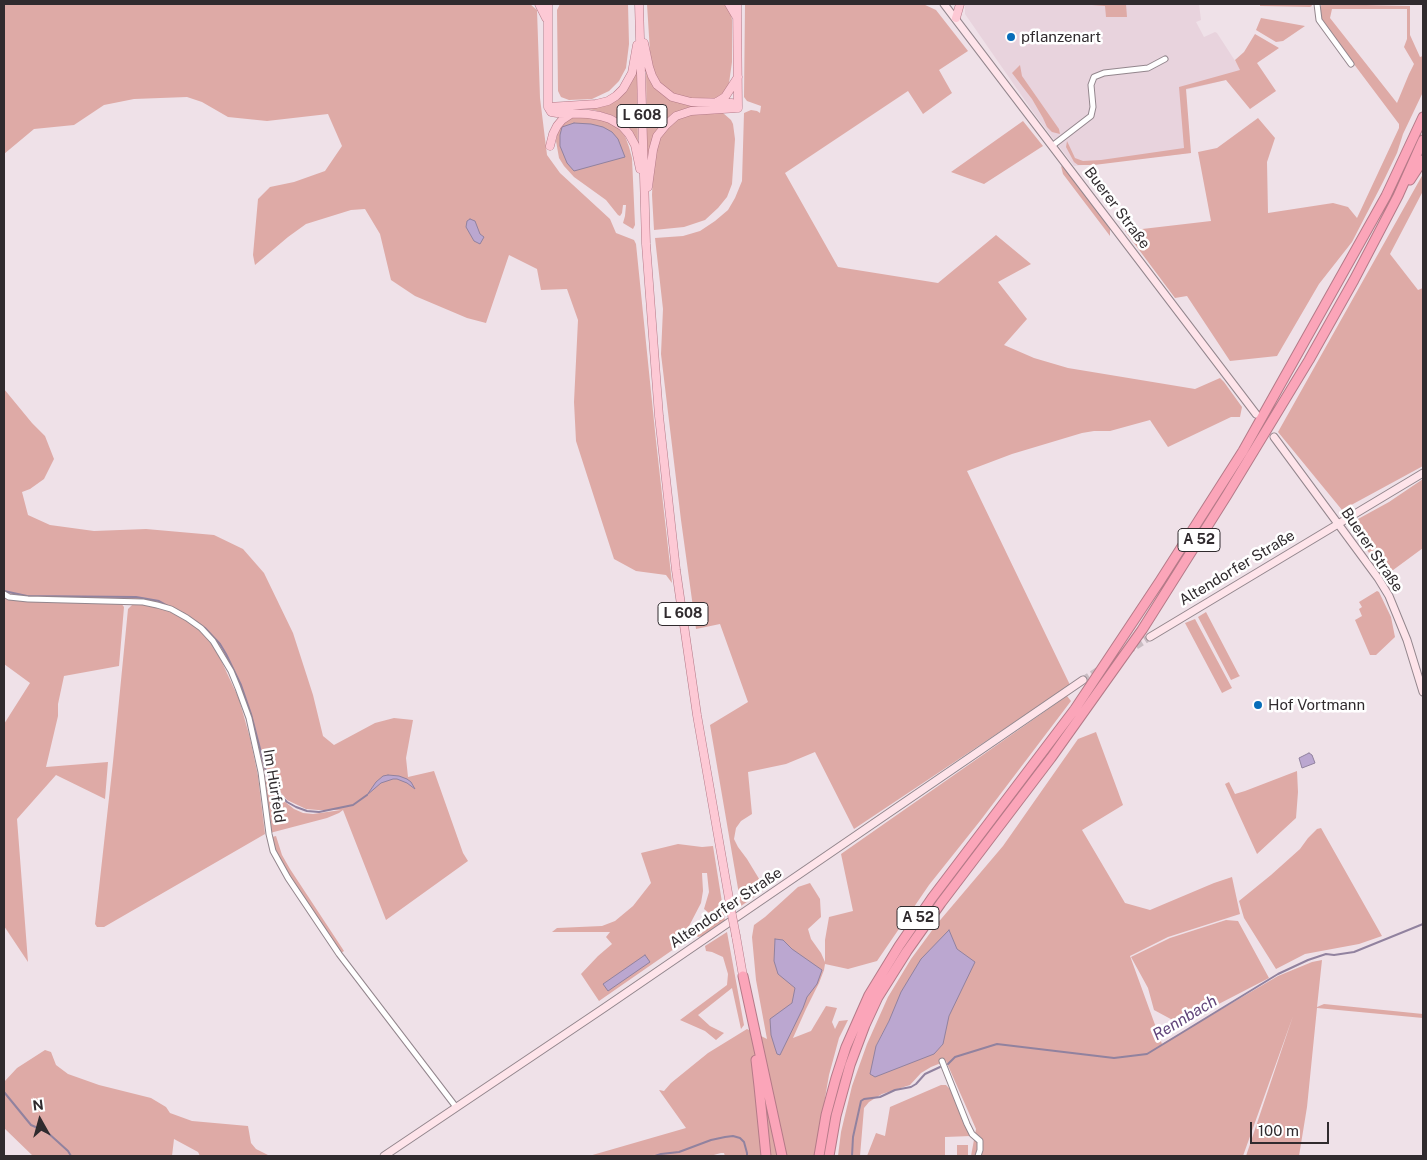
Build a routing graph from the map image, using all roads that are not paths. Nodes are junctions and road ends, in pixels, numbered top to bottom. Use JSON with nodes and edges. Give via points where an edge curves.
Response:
{"nodes":[{"id":1,"x":539,"y":4,"type":"edge"},
{"id":2,"x":548,"y":4,"type":"edge"},
{"id":3,"x":728,"y":4,"type":"edge"},
{"id":4,"x":737,"y":4,"type":"edge"},
{"id":5,"x":944,"y":4,"type":"edge"},
{"id":6,"x":960,"y":4,"type":"edge"},
{"id":7,"x":1316,"y":4,"type":"edge"},
{"id":8,"x":639,"y":5,"type":"edge"},
{"id":9,"x":737,"y":18,"type":"junction"},
{"id":10,"x":956,"y":18,"type":"junction"},
{"id":11,"x":548,"y":22,"type":"junction"},
{"id":12,"x":640,"y":23,"type":"junction"},
{"id":13,"x":1165,"y":59,"type":"dead end"},
{"id":14,"x":1351,"y":64,"type":"dead end"},
{"id":15,"x":738,"y":77,"type":"junction"},
{"id":16,"x":717,"y":102,"type":"junction"},
{"id":17,"x":548,"y":106,"type":"junction"},
{"id":18,"x":738,"y":108,"type":"junction"},
{"id":19,"x":571,"y":114,"type":"junction"},
{"id":20,"x":1423,"y":118,"type":"edge"},
{"id":21,"x":1423,"y":140,"type":"edge"},
{"id":22,"x":550,"y":146,"type":"dead end"},
{"id":23,"x":1052,"y":146,"type":"junction"},
{"id":24,"x":1423,"y":160,"type":"edge"},
{"id":25,"x":1398,"y":196,"type":"junction"},
{"id":26,"x":645,"y":209,"type":"junction"},
{"id":27,"x":1256,"y":414,"type":"dead end"},
{"id":28,"x":1274,"y":437,"type":"dead end"},
{"id":29,"x":1423,"y":474,"type":"edge"},
{"id":30,"x":1338,"y":524,"type":"junction"},
{"id":31,"x":4,"y":594,"type":"edge"},
{"id":32,"x":1150,"y":636,"type":"tunnel mouth"},
{"id":33,"x":1083,"y":680,"type":"tunnel mouth"},
{"id":34,"x":1423,"y":692,"type":"edge"},
{"id":35,"x":743,"y":976,"type":"junction"},
{"id":36,"x":942,"y":1061,"type":"dead end"},
{"id":37,"x":456,"y":1107,"type":"junction"},
{"id":38,"x":384,"y":1156,"type":"edge"},
{"id":39,"x":766,"y":1156,"type":"edge"},
{"id":40,"x":782,"y":1156,"type":"edge"},
{"id":41,"x":820,"y":1156,"type":"edge"},
{"id":42,"x":829,"y":1156,"type":"edge"},
{"id":43,"x":978,"y":1156,"type":"edge"}],
"edges":[{"from":1,"to":11,"type":"main road"},
{"from":2,"to":11,"type":"main road"},
{"from":3,"to":9,"type":"main road"},
{"from":4,"to":9,"type":"main road"},
{"from":5,"to":10,"type":"street","name":"Buerer Straße"},
{"from":6,"to":10,"type":"main road"},
{"from":7,"to":14,"type":"street","via":[[1319,20]]},
{"from":8,"to":12,"type":"main road","number":"L 608"},
{"from":9,"to":15,"type":"main road"},
{"from":10,"to":23,"type":"street","name":"Buerer Straße"},
{"from":11,"to":17,"type":"main road"},
{"from":12,"to":16,"type":"main road","via":[[649,67],[657,85],[681,100]]},
{"from":12,"to":17,"type":"main road","via":[[632,73],[620,93],[596,104]]},
{"from":12,"to":26,"type":"main road","number":"L 608"},
{"from":13,"to":23,"type":"street","via":[[1148,68],[1094,77],[1091,116]]},
{"from":15,"to":16,"type":"main road","via":[[726,97]]},
{"from":15,"to":18,"type":"main road"},
{"from":16,"to":18,"type":"main road","via":[[732,103]]},
{"from":17,"to":19,"type":"main road","via":[[551,112]]},
{"from":18,"to":26,"type":"main road","via":[[691,111],[676,116],[666,125],[657,136],[653,150]]},
{"from":19,"to":22,"type":"main road","via":[[557,126]]},
{"from":19,"to":26,"type":"main road","via":[[610,119],[629,134],[638,156]]},
{"from":20,"to":41,"type":"highway","number":"A 52","via":[[1386,196],[1233,468],[1075,709],[932,898],[869,995],[846,1046],[836,1078]]},
{"from":21,"to":25,"type":"highway","number":"A 52"},
{"from":23,"to":27,"type":"street","name":"Buerer Straße"},
{"from":24,"to":25,"type":"highway"},
{"from":25,"to":42,"type":"highway","number":"A 52","via":[[1292,388],[1142,630],[1051,758],[941,903],[878,997],[841,1092]]},
{"from":26,"to":35,"type":"main road","number":"L 608","bridge":true,"via":[[654,366],[671,533],[697,715]]},
{"from":28,"to":30,"type":"street","name":"Buerer Straße"},
{"from":29,"to":30,"type":"street","name":"Altendorfer Straße"},
{"from":30,"to":32,"type":"street","name":"Altendorfer Straße"},
{"from":30,"to":34,"type":"street","name":"Buerer Straße","via":[[1364,557],[1388,596],[1407,640]]},
{"from":31,"to":37,"type":"street","name":"Im Hürfeld","via":[[28,599],[157,605],[186,618],[213,641],[231,671],[249,718],[273,851],[339,954]]},
{"from":33,"to":37,"type":"street","name":"Altendorfer Straße"},
{"from":35,"to":39,"type":"highway"},
{"from":35,"to":40,"type":"highway"},
{"from":36,"to":43,"type":"street","via":[[967,1124],[980,1141]]},
{"from":37,"to":38,"type":"street","name":"Altendorfer Straße"}]}
